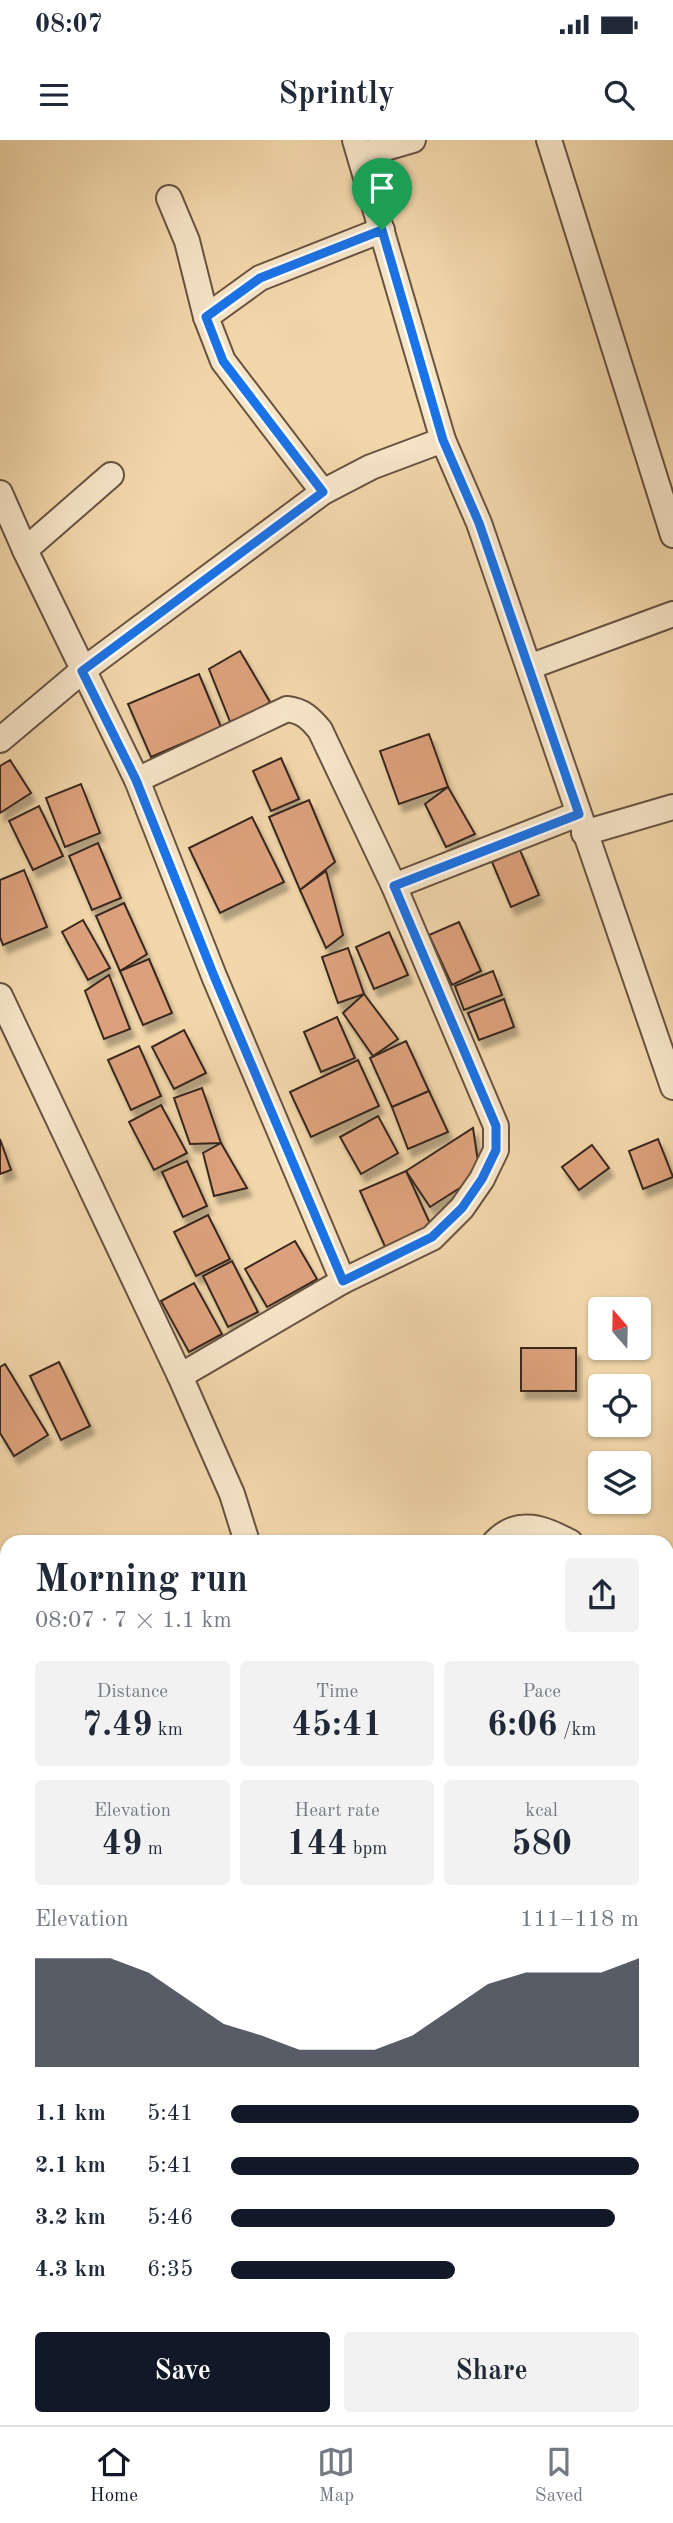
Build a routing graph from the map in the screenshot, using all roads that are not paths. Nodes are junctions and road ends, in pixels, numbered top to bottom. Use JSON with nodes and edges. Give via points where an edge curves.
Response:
{"nodes":[{"id":1,"x":413,"y":140,"type":"edge"},
{"id":2,"x":549,"y":140,"type":"edge"},
{"id":3,"x":358,"y":147,"type":"edge"},
{"id":4,"x":169,"y":198,"type":"dead end"},
{"id":5,"x":382,"y":230,"type":"junction"},
{"id":6,"x":206,"y":317,"type":"junction"},
{"id":7,"x":443,"y":440,"type":"junction"},
{"id":8,"x":111,"y":475,"type":"dead end"},
{"id":9,"x":323,"y":492,"type":"junction"},
{"id":10,"x":0,"y":493,"type":"edge"},
{"id":11,"x":673,"y":535,"type":"edge"},
{"id":12,"x":25,"y":550,"type":"junction"},
{"id":13,"x":673,"y":614,"type":"edge"},
{"id":14,"x":529,"y":667,"type":"junction"},
{"id":15,"x":82,"y":671,"type":"junction"},
{"id":16,"x":0,"y":740,"type":"edge"},
{"id":17,"x":136,"y":780,"type":"junction"},
{"id":18,"x":673,"y":807,"type":"edge"},
{"id":19,"x":581,"y":823,"type":"junction"},
{"id":20,"x":394,"y":886,"type":"junction"},
{"id":21,"x":0,"y":996,"type":"edge"},
{"id":22,"x":673,"y":1087,"type":"edge"},
{"id":23,"x":343,"y":1281,"type":"junction"},
{"id":24,"x":180,"y":1376,"type":"junction"},
{"id":25,"x":245,"y":1535,"type":"edge"},
{"id":26,"x":504,"y":1535,"type":"edge"},
{"id":27,"x":556,"y":1535,"type":"edge"}],
"edges":[{"from":1,"to":3,"type":"street"},
{"from":2,"to":11,"type":"street"},
{"from":3,"to":5,"type":"street"},
{"from":4,"to":6,"type":"street","via":[[187,241]]},
{"from":5,"to":6,"type":"street","via":[[260,278]]},
{"from":5,"to":7,"type":"street"},
{"from":6,"to":9,"type":"street","via":[[223,361]]},
{"from":7,"to":9,"type":"street","via":[[371,467]]},
{"from":7,"to":14,"type":"street","via":[[479,523]]},
{"from":8,"to":12,"type":"street"},
{"from":9,"to":15,"type":"street"},
{"from":10,"to":12,"type":"street"},
{"from":12,"to":15,"type":"street"},
{"from":13,"to":14,"type":"street"},
{"from":14,"to":19,"type":"street"},
{"from":15,"to":16,"type":"street"},
{"from":15,"to":17,"type":"street"},
{"from":17,"to":20,"type":"street","via":[[287,709],[300,711],[320,730]]},
{"from":17,"to":23,"type":"street"},
{"from":18,"to":19,"type":"street"},
{"from":19,"to":20,"type":"street"},
{"from":19,"to":22,"type":"street"},
{"from":20,"to":23,"type":"street","via":[[496,1126],[496,1150],[462,1208],[432,1237]]},
{"from":21,"to":24,"type":"street"},
{"from":23,"to":24,"type":"street"},
{"from":24,"to":25,"type":"street","via":[[232,1494]]},
{"from":26,"to":27,"type":"street","via":[[528,1527],[541,1527]]}]}
